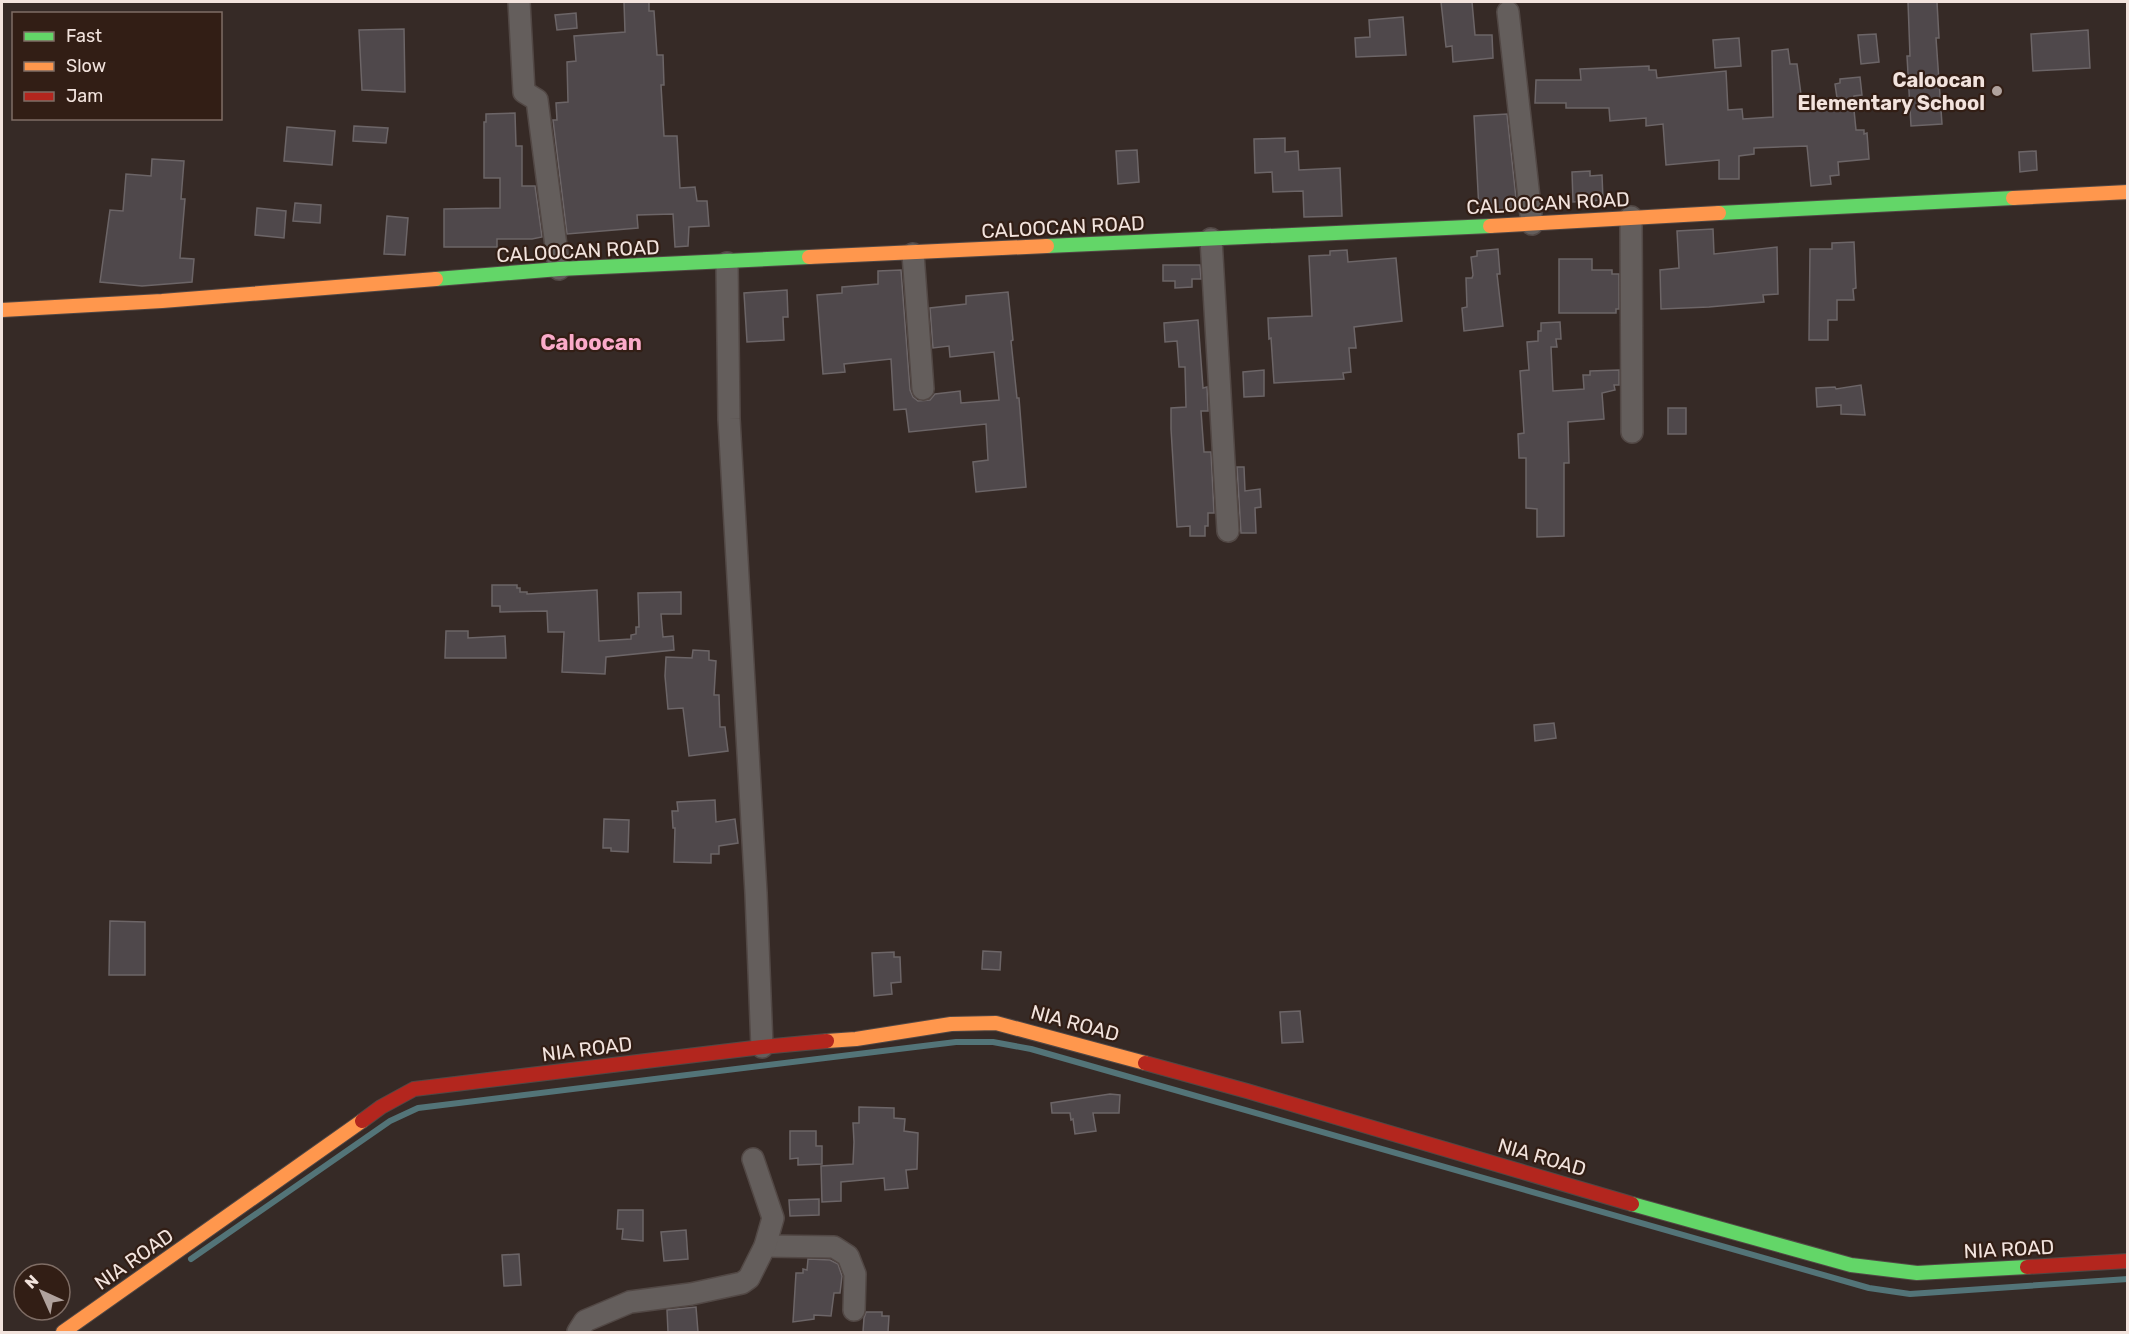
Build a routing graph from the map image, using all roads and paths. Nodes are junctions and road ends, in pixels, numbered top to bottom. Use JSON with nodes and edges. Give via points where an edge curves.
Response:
{"nodes":[{"id":1,"x":519,"y":2,"type":"edge"},
{"id":2,"x":1508,"y":12,"type":"dead end"},
{"id":3,"x":2127,"y":192,"type":"edge"},
{"id":4,"x":1631,"y":217,"type":"junction"},
{"id":5,"x":1532,"y":224,"type":"junction"},
{"id":6,"x":1211,"y":239,"type":"junction"},
{"id":7,"x":913,"y":254,"type":"junction"},
{"id":8,"x":727,"y":262,"type":"junction"},
{"id":9,"x":559,"y":269,"type":"junction"},
{"id":10,"x":2,"y":310,"type":"edge"},
{"id":11,"x":923,"y":389,"type":"dead end"},
{"id":12,"x":1632,"y":432,"type":"dead end"},
{"id":13,"x":1228,"y":531,"type":"dead end"},
{"id":14,"x":762,"y":1047,"type":"junction"},
{"id":15,"x":753,"y":1159,"type":"dead end"},
{"id":16,"x":765,"y":1246,"type":"junction"},
{"id":17,"x":2127,"y":1261,"type":"edge"},
{"id":18,"x":854,"y":1310,"type":"dead end"},
{"id":19,"x":63,"y":1332,"type":"edge"},
{"id":20,"x":578,"y":1332,"type":"edge"}],
"edges":[{"from":1,"to":9,"type":"street","via":[[524,92],[537,100]]},
{"from":2,"to":5,"type":"street"},
{"from":3,"to":4,"type":"street","name":"CALOOCAN ROAD"},
{"from":4,"to":5,"type":"street","name":"CALOOCAN ROAD"},
{"from":4,"to":12,"type":"street"},
{"from":5,"to":6,"type":"street","name":"CALOOCAN ROAD"},
{"from":6,"to":7,"type":"street","name":"CALOOCAN ROAD"},
{"from":6,"to":13,"type":"street"},
{"from":7,"to":8,"type":"street","name":"CALOOCAN ROAD"},
{"from":7,"to":11,"type":"street"},
{"from":8,"to":9,"type":"street","name":"CALOOCAN ROAD"},
{"from":8,"to":14,"type":"street","via":[[729,419]]},
{"from":9,"to":10,"type":"street","name":"CALOOCAN ROAD"},
{"from":14,"to":17,"type":"street","name":"NIA ROAD","via":[[856,1039],[951,1024],[996,1023],[1247,1090],[1851,1265],[1917,1273]]},
{"from":14,"to":19,"type":"street","name":"NIA ROAD","via":[[414,1089],[381,1107]]},
{"from":15,"to":16,"type":"street","via":[[772,1218]]},
{"from":16,"to":18,"type":"street","via":[[834,1247],[848,1256],[855,1274]]},
{"from":16,"to":20,"type":"street","via":[[749,1278],[742,1283],[630,1302],[585,1321]]}]}
